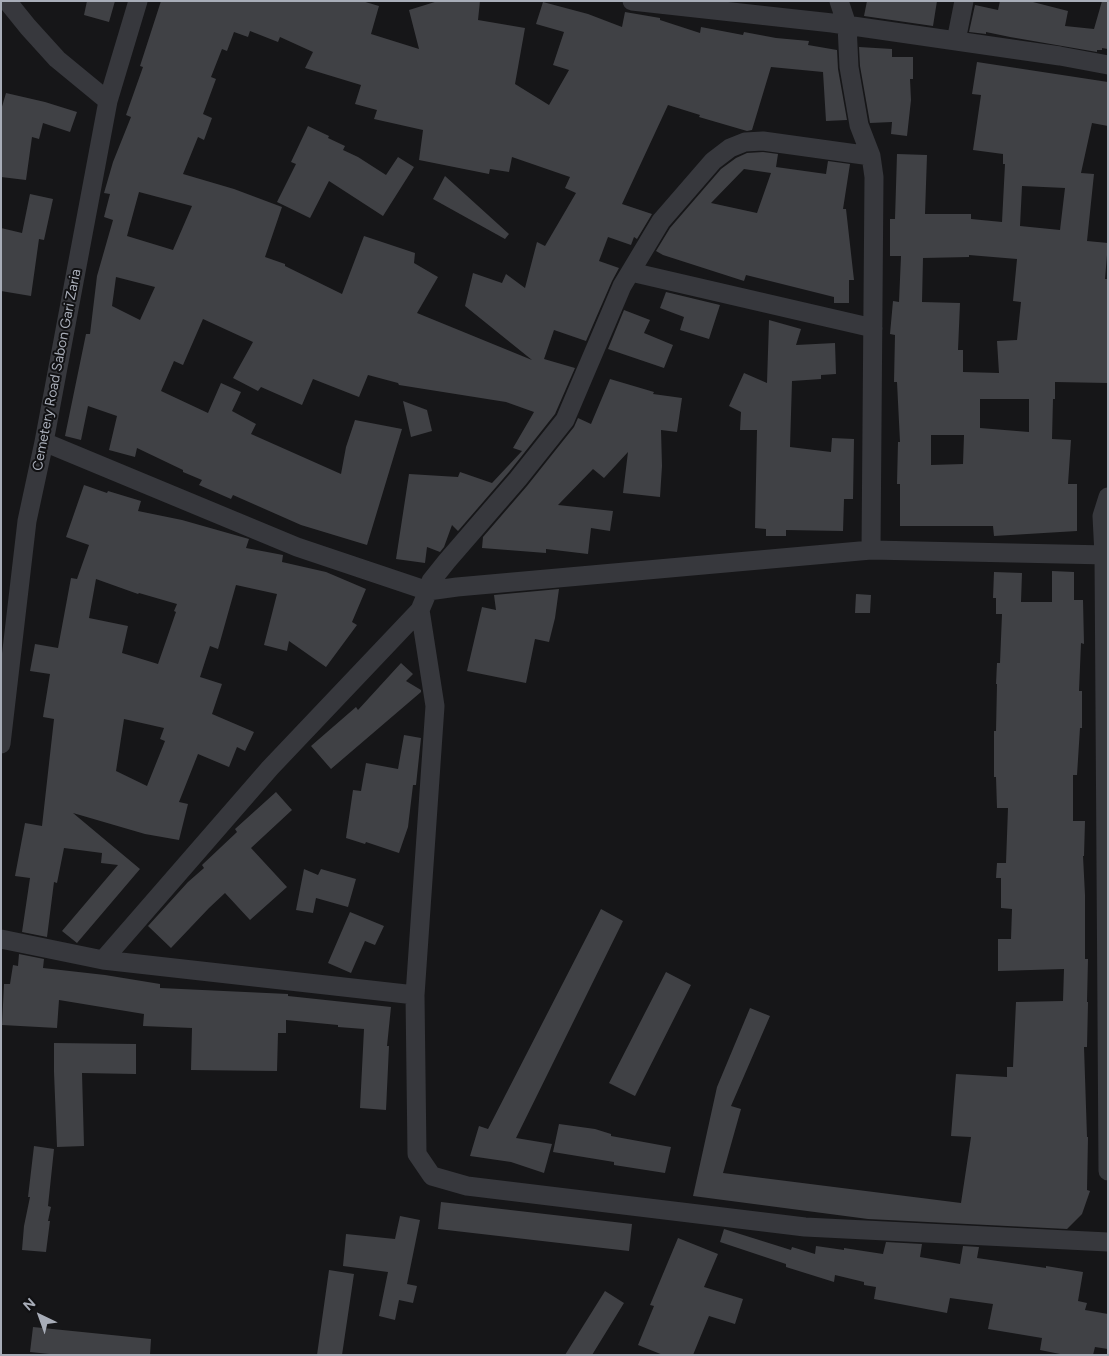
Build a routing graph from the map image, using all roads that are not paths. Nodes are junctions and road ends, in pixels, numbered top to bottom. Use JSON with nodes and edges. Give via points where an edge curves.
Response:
{"nodes":[{"id":1,"x":7,"y":1,"type":"edge"},
{"id":2,"x":138,"y":1,"type":"edge"},
{"id":3,"x":839,"y":1,"type":"edge"},
{"id":4,"x":964,"y":1,"type":"edge"},
{"id":5,"x":644,"y":2,"type":"edge"},
{"id":6,"x":847,"y":26,"type":"junction"},
{"id":7,"x":956,"y":41,"type":"junction"},
{"id":8,"x":1108,"y":65,"type":"edge"},
{"id":9,"x":108,"y":101,"type":"junction"},
{"id":10,"x":871,"y":156,"type":"junction"},
{"id":11,"x":631,"y":272,"type":"junction"},
{"id":12,"x":873,"y":328,"type":"junction"},
{"id":13,"x":44,"y":442,"type":"junction"},
{"id":14,"x":1108,"y":497,"type":"edge"},
{"id":15,"x":871,"y":550,"type":"junction"},
{"id":16,"x":1106,"y":555,"type":"edge"},
{"id":17,"x":428,"y":591,"type":"junction"},
{"id":18,"x":420,"y":610,"type":"junction"},
{"id":19,"x":3,"y":703,"type":"edge"},
{"id":20,"x":1,"y":744,"type":"edge"},
{"id":21,"x":1,"y":939,"type":"edge"},
{"id":22,"x":103,"y":960,"type":"junction"},
{"id":23,"x":415,"y":995,"type":"junction"},
{"id":24,"x":1108,"y":1171,"type":"edge"},
{"id":25,"x":1108,"y":1242,"type":"edge"}],
"edges":[{"from":1,"to":9,"type":"street","via":[[57,59]]},
{"from":2,"to":9,"type":"street","name":"Cemetery Road Sabon Gari Zaria"},
{"from":3,"to":6,"type":"street"},
{"from":4,"to":7,"type":"street"},
{"from":5,"to":6,"type":"street"},
{"from":6,"to":7,"type":"street"},
{"from":6,"to":10,"type":"street","via":[[849,67],[859,125]]},
{"from":7,"to":8,"type":"street"},
{"from":9,"to":13,"type":"street","name":"Cemetery Road Sabon Gari Zaria"},
{"from":10,"to":11,"type":"street","via":[[763,141],[745,142],[730,148],[713,161],[661,222]]},
{"from":10,"to":12,"type":"street","via":[[874,176]]},
{"from":11,"to":12,"type":"street"},
{"from":11,"to":17,"type":"street","via":[[622,286],[565,420],[447,561],[431,581]]},
{"from":12,"to":15,"type":"street"},
{"from":13,"to":17,"type":"street","via":[[297,547]]},
{"from":13,"to":19,"type":"street","name":"Cemetery Road Sabon Gari Zaria","via":[[27,521]]},
{"from":14,"to":16,"type":"street","via":[[1102,516]]},
{"from":15,"to":16,"type":"street"},
{"from":15,"to":17,"type":"street"},
{"from":16,"to":24,"type":"street"},
{"from":17,"to":18,"type":"street"},
{"from":18,"to":22,"type":"street","via":[[270,768]]},
{"from":18,"to":23,"type":"street","via":[[435,706]]},
{"from":19,"to":20,"type":"street","name":"Cemetery Road Sabon Gari Zaria"},
{"from":21,"to":22,"type":"street"},
{"from":22,"to":23,"type":"street"},
{"from":23,"to":25,"type":"street","via":[[417,1154],[432,1176],[467,1186],[805,1227]]}]}
